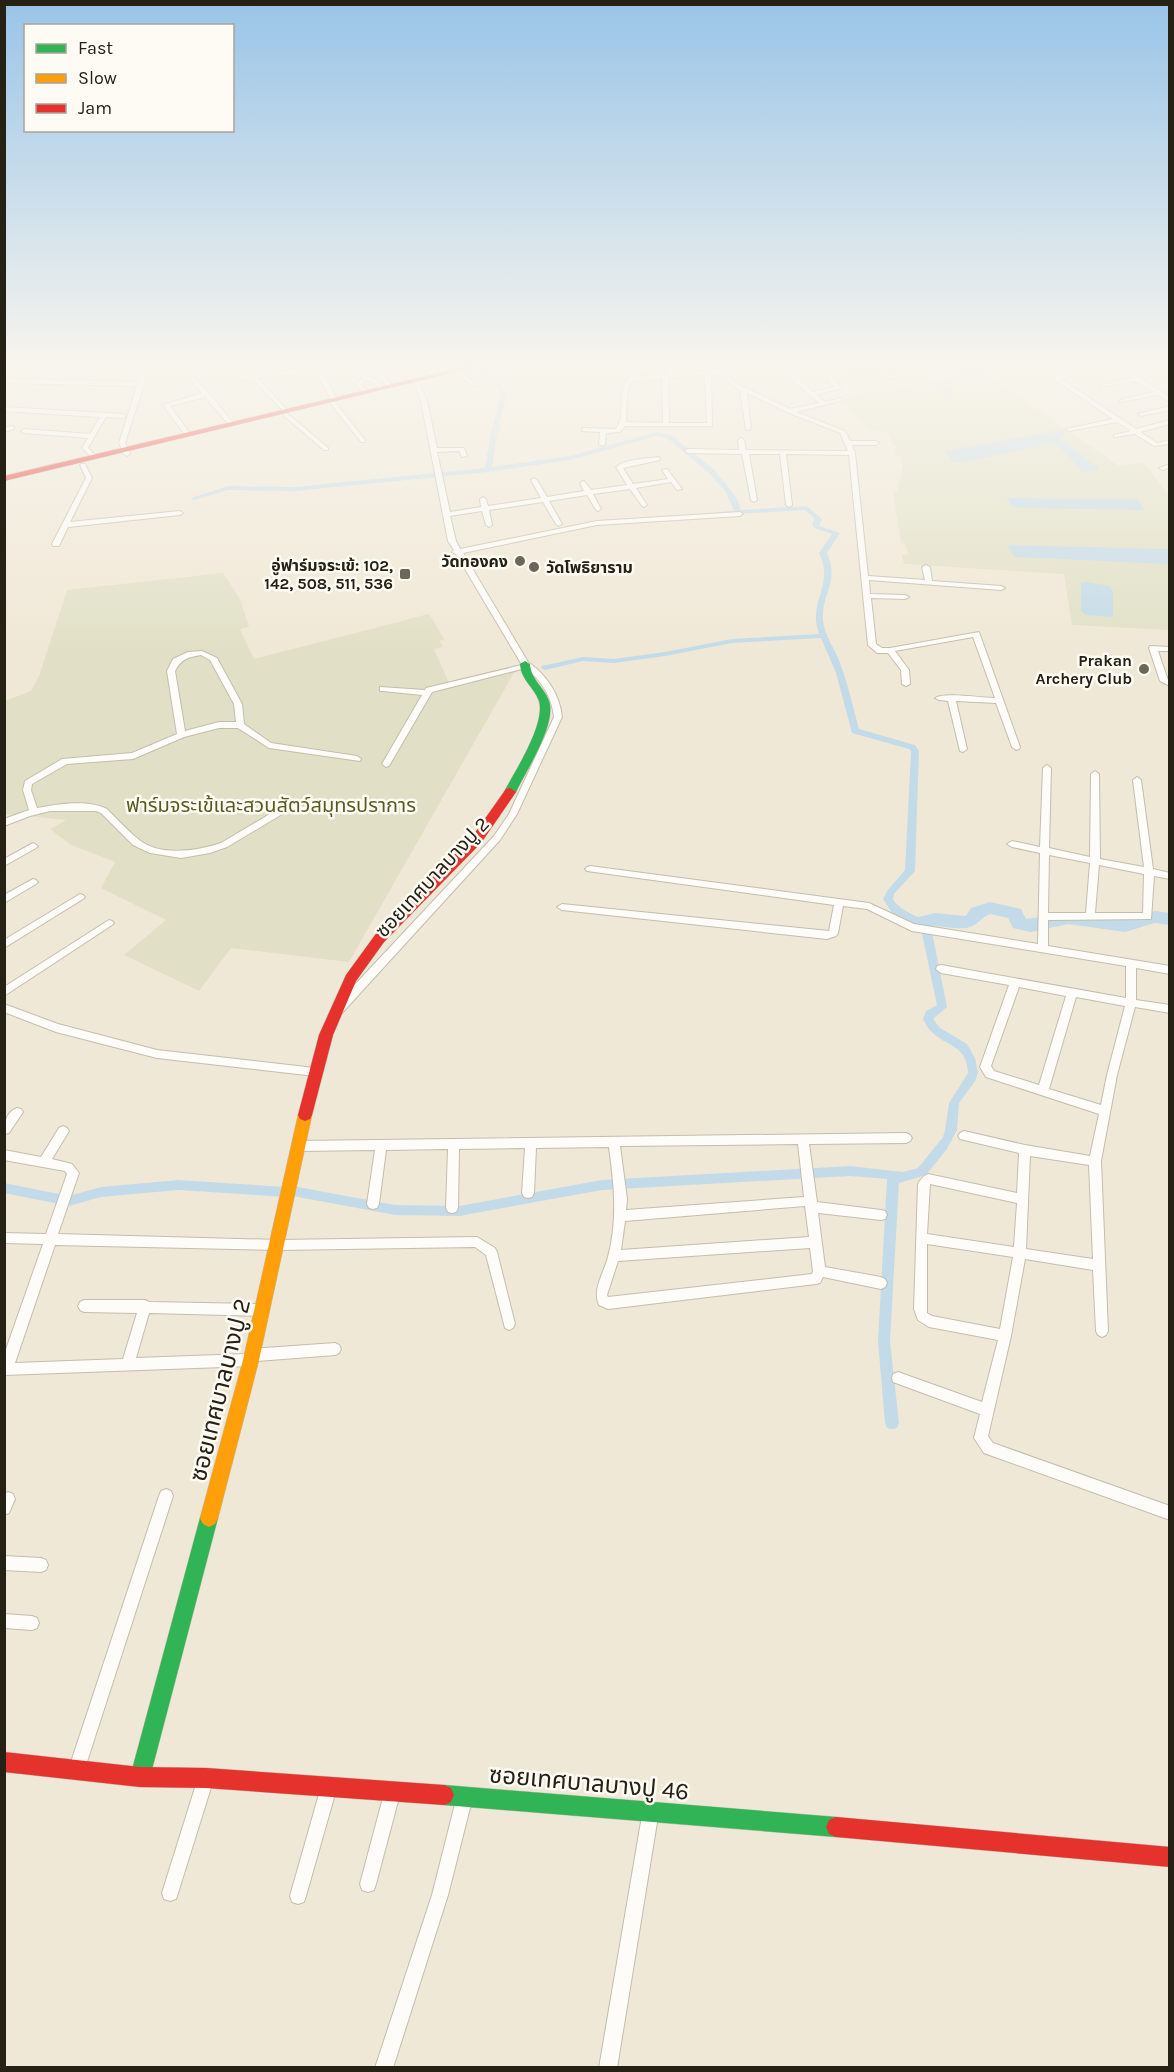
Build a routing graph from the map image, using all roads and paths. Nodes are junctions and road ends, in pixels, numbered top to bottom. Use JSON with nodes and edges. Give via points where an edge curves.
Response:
{"nodes":[{"id":1,"x":83,"y":460,"type":"edge"},
{"id":2,"x":101,"y":460,"type":"edge"},
{"id":3,"x":437,"y":460,"type":"edge"},
{"id":4,"x":654,"y":460,"type":"edge"},
{"id":5,"x":746,"y":460,"type":"edge"},
{"id":6,"x":784,"y":460,"type":"edge"},
{"id":7,"x":853,"y":460,"type":"edge"},
{"id":8,"x":83,"y":465,"type":"junction"},
{"id":9,"x":665,"y":470,"type":"dead end"},
{"id":10,"x":4,"y":479,"type":"edge"},
{"id":11,"x":534,"y":480,"type":"dead end"},
{"id":12,"x":673,"y":480,"type":"junction"},
{"id":13,"x":583,"y":483,"type":"dead end"},
{"id":14,"x":4,"y":484,"type":"edge"},
{"id":15,"x":632,"y":487,"type":"junction"},
{"id":16,"x":679,"y":489,"type":"dead end"},
{"id":17,"x":589,"y":493,"type":"junction"},
{"id":18,"x":483,"y":499,"type":"dead end"},
{"id":19,"x":546,"y":500,"type":"junction"},
{"id":20,"x":754,"y":500,"type":"dead end"},
{"id":21,"x":644,"y":505,"type":"dead end"},
{"id":22,"x":789,"y":506,"type":"dead end"},
{"id":23,"x":598,"y":509,"type":"dead end"},
{"id":24,"x":486,"y":510,"type":"junction"},
{"id":25,"x":180,"y":513,"type":"dead end"},
{"id":26,"x":447,"y":514,"type":"junction"},
{"id":27,"x":740,"y":514,"type":"dead end"},
{"id":28,"x":559,"y":524,"type":"dead end"},
{"id":29,"x":65,"y":525,"type":"junction"},
{"id":30,"x":489,"y":525,"type":"dead end"},
{"id":31,"x":56,"y":544,"type":"dead end"},
{"id":32,"x":456,"y":552,"type":"junction"},
{"id":33,"x":926,"y":567,"type":"dead end"},
{"id":34,"x":865,"y":578,"type":"junction"},
{"id":35,"x":929,"y":583,"type":"junction"},
{"id":36,"x":1001,"y":588,"type":"dead end"},
{"id":37,"x":867,"y":596,"type":"junction"},
{"id":38,"x":905,"y":597,"type":"dead end"},
{"id":39,"x":1170,"y":649,"type":"edge"},
{"id":40,"x":890,"y":650,"type":"junction"},
{"id":41,"x":524,"y":665,"type":"junction"},
{"id":42,"x":906,"y":684,"type":"dead end"},
{"id":43,"x":1170,"y":684,"type":"edge"},
{"id":44,"x":383,"y":689,"type":"dead end"},
{"id":45,"x":426,"y":693,"type":"junction"},
{"id":46,"x":939,"y":698,"type":"dead end"},
{"id":47,"x":951,"y":698,"type":"junction"},
{"id":48,"x":998,"y":700,"type":"junction"},
{"id":49,"x":240,"y":725,"type":"junction"},
{"id":50,"x":181,"y":735,"type":"junction"},
{"id":51,"x":1016,"y":747,"type":"dead end"},
{"id":52,"x":963,"y":749,"type":"dead end"},
{"id":53,"x":357,"y":759,"type":"dead end"},
{"id":54,"x":387,"y":764,"type":"dead end"},
{"id":55,"x":1047,"y":768,"type":"dead end"},
{"id":56,"x":1095,"y":774,"type":"dead end"},
{"id":57,"x":1137,"y":780,"type":"dead end"},
{"id":58,"x":33,"y":810,"type":"junction"},
{"id":59,"x":335,"y":812,"type":"dead end"},
{"id":60,"x":4,"y":823,"type":"edge"},
{"id":61,"x":1012,"y":844,"type":"dead end"},
{"id":62,"x":33,"y":846,"type":"dead end"},
{"id":63,"x":1043,"y":850,"type":"junction"},
{"id":64,"x":1095,"y":861,"type":"junction"},
{"id":65,"x":4,"y":863,"type":"edge"},
{"id":66,"x":590,"y":869,"type":"dead end"},
{"id":67,"x":1149,"y":872,"type":"junction"},
{"id":68,"x":1170,"y":876,"type":"edge"},
{"id":69,"x":33,"y":882,"type":"dead end"},
{"id":70,"x":80,"y":897,"type":"dead end"},
{"id":71,"x":4,"y":900,"type":"edge"},
{"id":72,"x":839,"y":903,"type":"junction"},
{"id":73,"x":562,"y":907,"type":"dead end"},
{"id":74,"x":1043,"y":916,"type":"junction"},
{"id":75,"x":1090,"y":917,"type":"junction"},
{"id":76,"x":109,"y":922,"type":"dead end"},
{"id":77,"x":4,"y":945,"type":"edge"},
{"id":78,"x":1043,"y":949,"type":"junction"},
{"id":79,"x":1131,"y":964,"type":"junction"},
{"id":80,"x":940,"y":969,"type":"dead end"},
{"id":81,"x":1170,"y":970,"type":"edge"},
{"id":82,"x":1014,"y":982,"type":"junction"},
{"id":83,"x":4,"y":992,"type":"edge"},
{"id":84,"x":1072,"y":993,"type":"junction"},
{"id":85,"x":1131,"y":1003,"type":"junction"},
{"id":86,"x":1170,"y":1009,"type":"edge"},
{"id":87,"x":8,"y":1014,"type":"edge"},
{"id":88,"x":315,"y":1072,"type":"junction"},
{"id":89,"x":1043,"y":1092,"type":"junction"},
{"id":90,"x":1105,"y":1111,"type":"junction"},
{"id":91,"x":17,"y":1112,"type":"dead end"},
{"id":92,"x":5,"y":1130,"type":"edge"},
{"id":93,"x":63,"y":1131,"type":"dead end"},
{"id":94,"x":964,"y":1136,"type":"dead end"},
{"id":95,"x":906,"y":1138,"type":"dead end"},
{"id":96,"x":803,"y":1139,"type":"junction"},
{"id":97,"x":614,"y":1142,"type":"junction"},
{"id":98,"x":531,"y":1143,"type":"junction"},
{"id":99,"x":454,"y":1144,"type":"junction"},
{"id":100,"x":381,"y":1145,"type":"junction"},
{"id":101,"x":299,"y":1146,"type":"junction"},
{"id":102,"x":1025,"y":1150,"type":"junction"},
{"id":103,"x":4,"y":1155,"type":"edge"},
{"id":104,"x":1095,"y":1161,"type":"junction"},
{"id":105,"x":44,"y":1162,"type":"junction"},
{"id":106,"x":528,"y":1193,"type":"dead end"},
{"id":107,"x":1021,"y":1199,"type":"junction"},
{"id":108,"x":374,"y":1204,"type":"dead end"},
{"id":109,"x":811,"y":1204,"type":"junction"},
{"id":110,"x":452,"y":1208,"type":"dead end"},
{"id":111,"x":881,"y":1215,"type":"dead end"},
{"id":112,"x":620,"y":1216,"type":"junction"},
{"id":113,"x":4,"y":1238,"type":"edge"},
{"id":114,"x":50,"y":1238,"type":"junction"},
{"id":115,"x":921,"y":1238,"type":"junction"},
{"id":116,"x":816,"y":1242,"type":"junction"},
{"id":117,"x":279,"y":1245,"type":"junction"},
{"id":118,"x":1020,"y":1252,"type":"junction"},
{"id":119,"x":614,"y":1256,"type":"junction"},
{"id":120,"x":1098,"y":1265,"type":"junction"},
{"id":121,"x":819,"y":1271,"type":"junction"},
{"id":122,"x":881,"y":1283,"type":"dead end"},
{"id":123,"x":84,"y":1306,"type":"dead end"},
{"id":124,"x":145,"y":1306,"type":"junction"},
{"id":125,"x":262,"y":1310,"type":"junction"},
{"id":126,"x":509,"y":1324,"type":"dead end"},
{"id":127,"x":1102,"y":1331,"type":"dead end"},
{"id":128,"x":1005,"y":1336,"type":"junction"},
{"id":129,"x":335,"y":1350,"type":"dead end"},
{"id":130,"x":252,"y":1357,"type":"junction"},
{"id":131,"x":128,"y":1365,"type":"junction"},
{"id":132,"x":5,"y":1369,"type":"edge"},
{"id":133,"x":898,"y":1378,"type":"dead end"},
{"id":134,"x":987,"y":1410,"type":"junction"},
{"id":135,"x":166,"y":1496,"type":"dead end"},
{"id":136,"x":1170,"y":1512,"type":"edge"},
{"id":137,"x":4,"y":1563,"type":"edge"},
{"id":138,"x":41,"y":1564,"type":"dead end"},
{"id":139,"x":4,"y":1621,"type":"edge"},
{"id":140,"x":32,"y":1623,"type":"dead end"},
{"id":141,"x":4,"y":1762,"type":"edge"},
{"id":142,"x":77,"y":1768,"type":"junction"},
{"id":143,"x":140,"y":1777,"type":"junction"},
{"id":144,"x":206,"y":1778,"type":"junction"},
{"id":145,"x":329,"y":1787,"type":"junction"},
{"id":146,"x":393,"y":1790,"type":"junction"},
{"id":147,"x":465,"y":1796,"type":"junction"},
{"id":148,"x":651,"y":1810,"type":"junction"},
{"id":149,"x":1170,"y":1857,"type":"edge"},
{"id":150,"x":368,"y":1884,"type":"dead end"},
{"id":151,"x":171,"y":1893,"type":"dead end"},
{"id":152,"x":298,"y":1896,"type":"dead end"},
{"id":153,"x":384,"y":2067,"type":"edge"},
{"id":154,"x":608,"y":2067,"type":"edge"}],
"edges":[{"from":1,"to":10,"type":"street"},
{"from":2,"to":8,"type":"street"},
{"from":3,"to":26,"type":"street","name":"ซอยเทศบาลบางปู 2"},
{"from":4,"to":15,"type":"street","via":[[619,467]]},
{"from":5,"to":20,"type":"street"},
{"from":6,"to":22,"type":"street"},
{"from":7,"to":34,"type":"street"},
{"from":8,"to":14,"type":"street"},
{"from":8,"to":29,"type":"street","via":[[90,478]]},
{"from":9,"to":12,"type":"street"},
{"from":11,"to":19,"type":"street"},
{"from":12,"to":15,"type":"street"},
{"from":12,"to":16,"type":"street"},
{"from":13,"to":17,"type":"street"},
{"from":15,"to":17,"type":"street"},
{"from":15,"to":21,"type":"street"},
{"from":17,"to":19,"type":"street"},
{"from":17,"to":23,"type":"street"},
{"from":18,"to":24,"type":"street"},
{"from":19,"to":24,"type":"street"},
{"from":19,"to":28,"type":"street"},
{"from":24,"to":26,"type":"street"},
{"from":24,"to":30,"type":"street"},
{"from":25,"to":29,"type":"street"},
{"from":26,"to":32,"type":"street","name":"ซอยเทศบาลบางปู 2"},
{"from":27,"to":32,"type":"street","via":[[597,523]]},
{"from":29,"to":31,"type":"street"},
{"from":32,"to":41,"type":"street","name":"ซอยเทศบาลบางปู 2"},
{"from":33,"to":35,"type":"street"},
{"from":34,"to":35,"type":"street"},
{"from":34,"to":37,"type":"street"},
{"from":35,"to":36,"type":"street"},
{"from":37,"to":38,"type":"street"},
{"from":37,"to":40,"type":"street","via":[[872,645],[880,651]]},
{"from":39,"to":43,"type":"street","via":[[1154,648],[1164,681]]},
{"from":40,"to":42,"type":"street","via":[[905,670]]},
{"from":40,"to":48,"type":"street","via":[[976,634]]},
{"from":41,"to":45,"type":"street","via":[[442,685]]},
{"from":41,"to":88,"type":"street","name":"ซอยเทศบาลบางปู 2","via":[[544,699],[546,716],[495,818],[363,962],[349,982]]},
{"from":44,"to":45,"type":"street"},
{"from":45,"to":54,"type":"street"},
{"from":46,"to":47,"type":"street"},
{"from":47,"to":48,"type":"street"},
{"from":47,"to":52,"type":"street"},
{"from":48,"to":51,"type":"street"},
{"from":49,"to":50,"type":"street","via":[[219,725]]},
{"from":49,"to":50,"type":"street","via":[[238,704],[213,658],[191,654],[176,662],[171,671]]},
{"from":49,"to":53,"type":"street","via":[[264,744]]},
{"from":50,"to":58,"type":"street","via":[[133,756],[58,763],[28,783]]},
{"from":55,"to":63,"type":"street"},
{"from":56,"to":64,"type":"street"},
{"from":57,"to":67,"type":"street"},
{"from":58,"to":59,"type":"street","via":[[98,808],[136,843],[150,850],[181,855],[224,845],[288,807]]},
{"from":58,"to":60,"type":"street"},
{"from":61,"to":63,"type":"street"},
{"from":62,"to":65,"type":"street"},
{"from":63,"to":64,"type":"street"},
{"from":63,"to":74,"type":"street"},
{"from":64,"to":67,"type":"street"},
{"from":64,"to":75,"type":"street"},
{"from":66,"to":72,"type":"street"},
{"from":67,"to":68,"type":"street"},
{"from":67,"to":75,"type":"street","via":[[1148,917]]},
{"from":69,"to":71,"type":"street"},
{"from":70,"to":77,"type":"street"},
{"from":72,"to":73,"type":"street","via":[[833,933],[827,935]]},
{"from":72,"to":78,"type":"street","via":[[874,908],[912,927]]},
{"from":74,"to":75,"type":"street"},
{"from":74,"to":78,"type":"street"},
{"from":76,"to":83,"type":"street"},
{"from":78,"to":79,"type":"street"},
{"from":79,"to":81,"type":"street"},
{"from":79,"to":85,"type":"street"},
{"from":80,"to":82,"type":"street"},
{"from":82,"to":84,"type":"street"},
{"from":82,"to":89,"type":"street","via":[[985,1066],[990,1074]]},
{"from":84,"to":85,"type":"street"},
{"from":84,"to":89,"type":"street"},
{"from":85,"to":86,"type":"street"},
{"from":85,"to":90,"type":"street"},
{"from":87,"to":88,"type":"street","via":[[157,1054]]},
{"from":88,"to":101,"type":"street","name":"ซอยเทศบาลบางปู 2"},
{"from":89,"to":90,"type":"street"},
{"from":90,"to":104,"type":"street"},
{"from":91,"to":92,"type":"street"},
{"from":93,"to":105,"type":"street"},
{"from":94,"to":102,"type":"street"},
{"from":95,"to":96,"type":"street"},
{"from":96,"to":97,"type":"street"},
{"from":96,"to":109,"type":"street"},
{"from":97,"to":98,"type":"street"},
{"from":97,"to":112,"type":"street"},
{"from":98,"to":99,"type":"street"},
{"from":98,"to":106,"type":"street"},
{"from":99,"to":100,"type":"street"},
{"from":99,"to":110,"type":"street"},
{"from":100,"to":101,"type":"street"},
{"from":100,"to":108,"type":"street"},
{"from":101,"to":117,"type":"street","name":"ซอยเทศบาลบางปู 2"},
{"from":102,"to":104,"type":"street"},
{"from":102,"to":107,"type":"street"},
{"from":103,"to":105,"type":"street"},
{"from":104,"to":120,"type":"street"},
{"from":105,"to":114,"type":"street","via":[[68,1167],[73,1173]]},
{"from":107,"to":115,"type":"street","via":[[928,1179],[924,1184]]},
{"from":107,"to":118,"type":"street"},
{"from":109,"to":111,"type":"street"},
{"from":109,"to":112,"type":"street"},
{"from":109,"to":116,"type":"street"},
{"from":112,"to":119,"type":"street"},
{"from":113,"to":114,"type":"street"},
{"from":114,"to":117,"type":"street"},
{"from":114,"to":132,"type":"street"},
{"from":115,"to":118,"type":"street"},
{"from":115,"to":128,"type":"street","via":[[922,1316],[929,1321]]},
{"from":116,"to":119,"type":"street"},
{"from":116,"to":121,"type":"street"},
{"from":117,"to":125,"type":"street","name":"ซอยเทศบาลบางปู 2"},
{"from":117,"to":126,"type":"street","via":[[477,1242],[491,1252]]},
{"from":118,"to":120,"type":"street"},
{"from":118,"to":128,"type":"street"},
{"from":119,"to":121,"type":"street","via":[[601,1295],[608,1303],[812,1281],[819,1277]]},
{"from":120,"to":127,"type":"street"},
{"from":121,"to":122,"type":"street"},
{"from":123,"to":124,"type":"street"},
{"from":124,"to":125,"type":"street"},
{"from":124,"to":131,"type":"street"},
{"from":125,"to":130,"type":"street","name":"ซอยเทศบาลบางปู 2"},
{"from":128,"to":134,"type":"street"},
{"from":129,"to":130,"type":"street"},
{"from":130,"to":131,"type":"street"},
{"from":130,"to":143,"type":"street","name":"ซอยเทศบาลบางปู 2"},
{"from":131,"to":132,"type":"street"},
{"from":133,"to":134,"type":"street"},
{"from":134,"to":136,"type":"street","via":[[981,1438],[989,1448]]},
{"from":135,"to":142,"type":"street"},
{"from":137,"to":138,"type":"street"},
{"from":139,"to":140,"type":"street"},
{"from":141,"to":142,"type":"street","name":"ซอยเทศบาลบางปู 46"},
{"from":142,"to":143,"type":"street","name":"ซอยเทศบาลบางปู 46"},
{"from":143,"to":144,"type":"street","name":"ซอยเทศบาลบางปู 46"},
{"from":144,"to":145,"type":"street","name":"ซอยเทศบาลบางปู 46"},
{"from":144,"to":151,"type":"street"},
{"from":145,"to":146,"type":"street","name":"ซอยเทศบาลบางปู 46"},
{"from":145,"to":152,"type":"street"},
{"from":146,"to":147,"type":"street","name":"ซอยเทศบาลบางปู 46"},
{"from":146,"to":150,"type":"street"},
{"from":147,"to":148,"type":"street","name":"ซอยเทศบาลบางปู 46"},
{"from":147,"to":153,"type":"street","via":[[440,1895]]},
{"from":148,"to":149,"type":"street","name":"ซอยเทศบาลบางปู 46"},
{"from":148,"to":154,"type":"street"}]}
